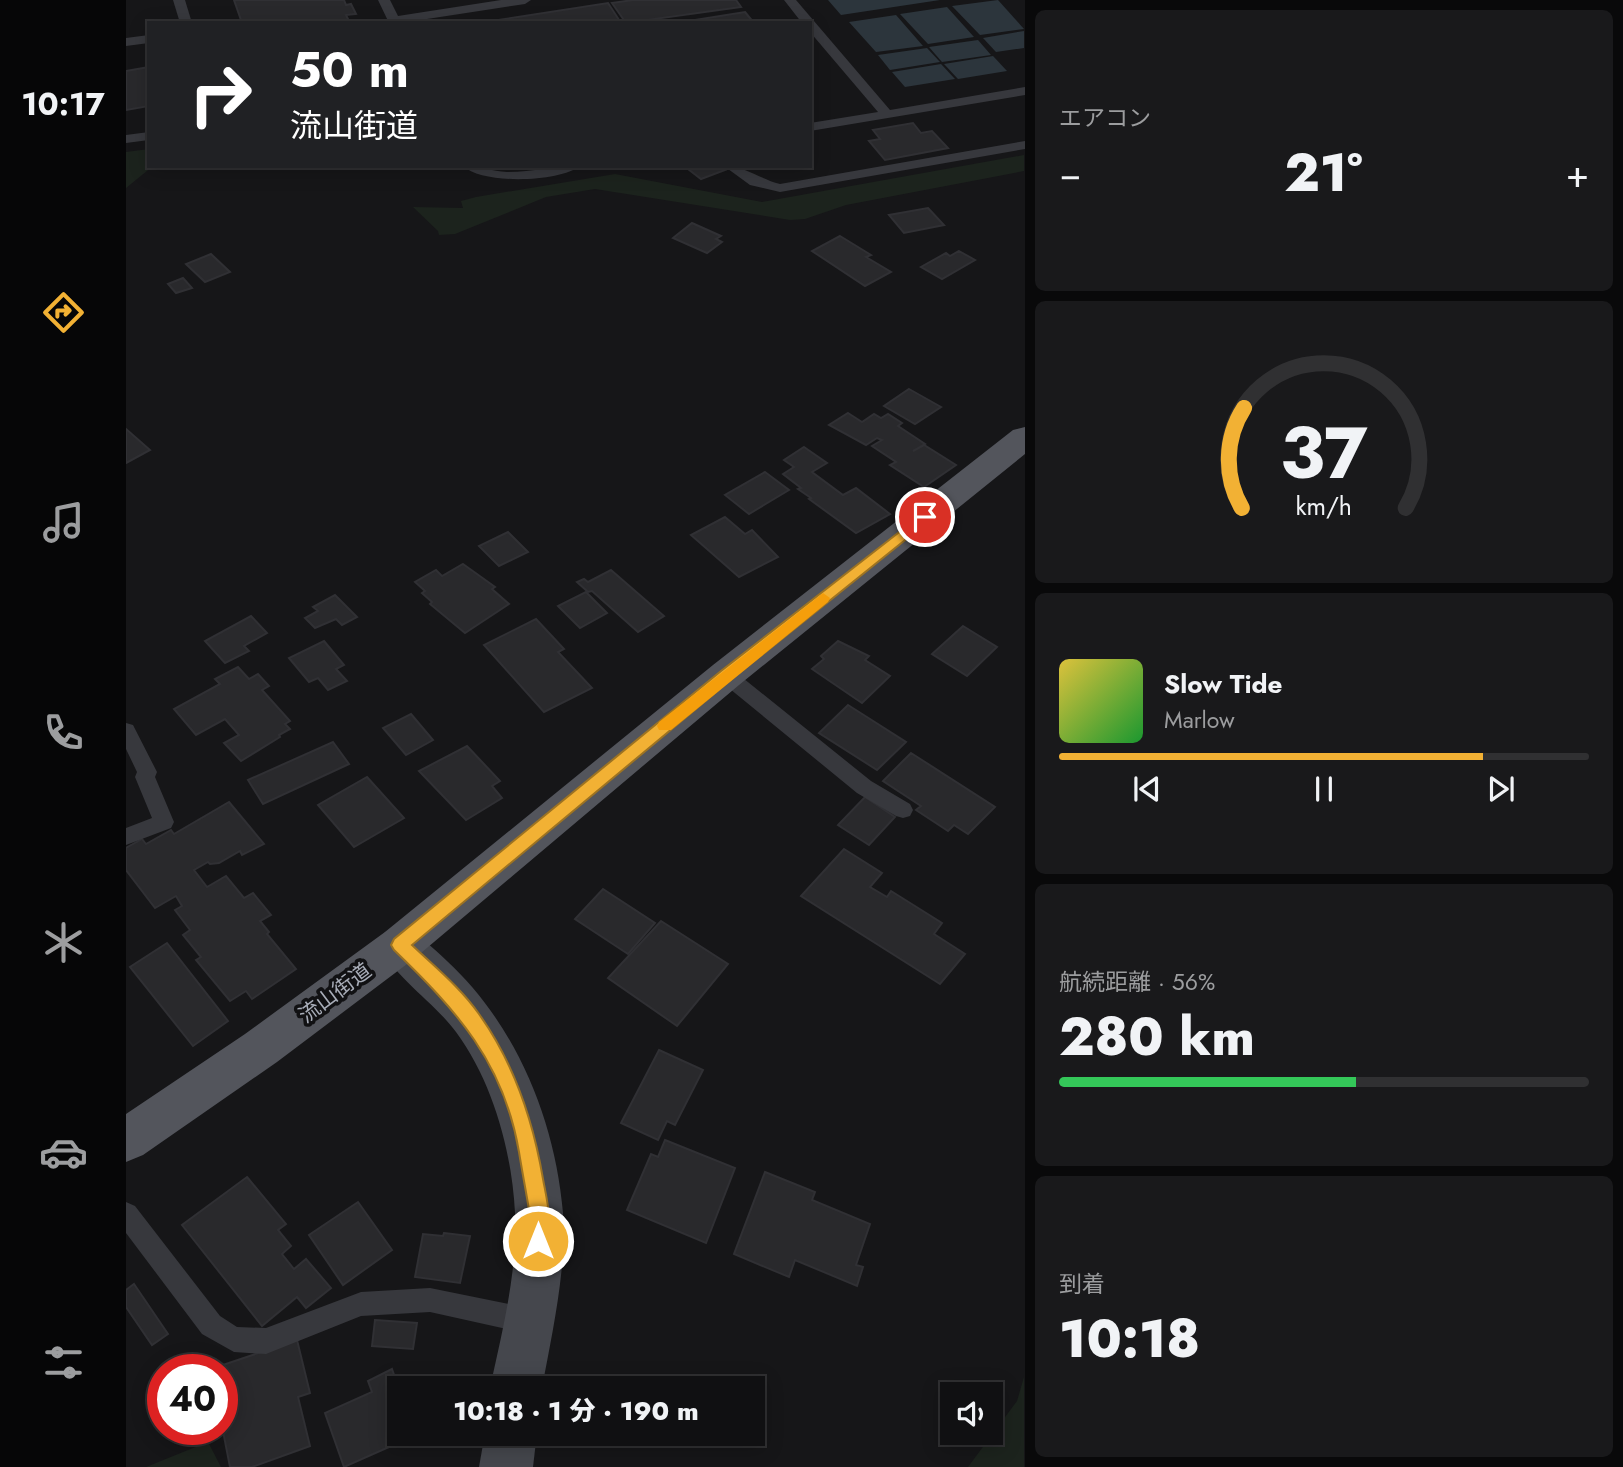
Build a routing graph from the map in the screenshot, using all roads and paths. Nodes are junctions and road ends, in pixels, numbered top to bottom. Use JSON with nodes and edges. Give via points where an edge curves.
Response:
{"nodes":[{"id":1,"x":179,"y":0,"type":"edge"},
{"id":2,"x":384,"y":0,"type":"edge"},
{"id":3,"x":524,"y":0,"type":"edge"},
{"id":4,"x":790,"y":0,"type":"edge"},
{"id":5,"x":185,"y":21,"type":"edge"},
{"id":6,"x":394,"y":21,"type":"edge"},
{"id":7,"x":808,"y":21,"type":"edge"},
{"id":8,"x":812,"y":25,"type":"edge"},
{"id":9,"x":147,"y":39,"type":"edge"},
{"id":10,"x":126,"y":42,"type":"edge"},
{"id":11,"x":1024,"y":91,"type":"edge"},
{"id":12,"x":886,"y":113,"type":"junction"},
{"id":13,"x":812,"y":127,"type":"edge"},
{"id":14,"x":147,"y":136,"type":"edge"},
{"id":15,"x":126,"y":139,"type":"edge"},
{"id":16,"x":1024,"y":145,"type":"edge"},
{"id":17,"x":476,"y":168,"type":"edge"},
{"id":18,"x":561,"y":168,"type":"edge"},
{"id":19,"x":734,"y":168,"type":"edge"},
{"id":20,"x":1024,"y":437,"type":"edge"},
{"id":21,"x":726,"y":675,"type":"junction"},
{"id":22,"x":126,"y":730,"type":"edge"},
{"id":23,"x":903,"y":810,"type":"dead end"},
{"id":24,"x":126,"y":837,"type":"edge"},
{"id":25,"x":400,"y":945,"type":"junction"},
{"id":26,"x":126,"y":1140,"type":"edge"},
{"id":27,"x":126,"y":1214,"type":"edge"},
{"id":28,"x":529,"y":1321,"type":"junction"},
{"id":29,"x":518,"y":1376,"type":"edge"},
{"id":30,"x":509,"y":1446,"type":"edge"},
{"id":31,"x":506,"y":1467,"type":"edge"}],
"edges":[{"from":1,"to":5,"type":"lane"},
{"from":2,"to":6,"type":"lane"},
{"from":3,"to":6,"type":"lane"},
{"from":4,"to":7,"type":"lane"},
{"from":8,"to":12,"type":"lane"},
{"from":9,"to":10,"type":"lane"},
{"from":11,"to":12,"type":"lane"},
{"from":12,"to":13,"type":"lane"},
{"from":14,"to":15,"type":"lane"},
{"from":16,"to":19,"type":"lane","via":[[780,188],[755,182]]},
{"from":17,"to":18,"type":"lane","via":[[512,176]]},
{"from":20,"to":21,"type":"main road","name":"流山街道"},
{"from":21,"to":23,"type":"lane","via":[[864,787]]},
{"from":21,"to":25,"type":"main road","name":"流山街道"},
{"from":22,"to":24,"type":"lane","via":[[145,765],[145,777],[164,822]]},
{"from":25,"to":26,"type":"main road","name":"流山街道"},
{"from":25,"to":28,"type":"street","via":[[473,1020],[502,1068],[527,1140],[539,1213]]},
{"from":27,"to":28,"type":"lane","via":[[211,1325],[234,1339],[266,1341],[361,1304],[430,1300]]},
{"from":28,"to":29,"type":"street"},
{"from":30,"to":31,"type":"street"}]}
